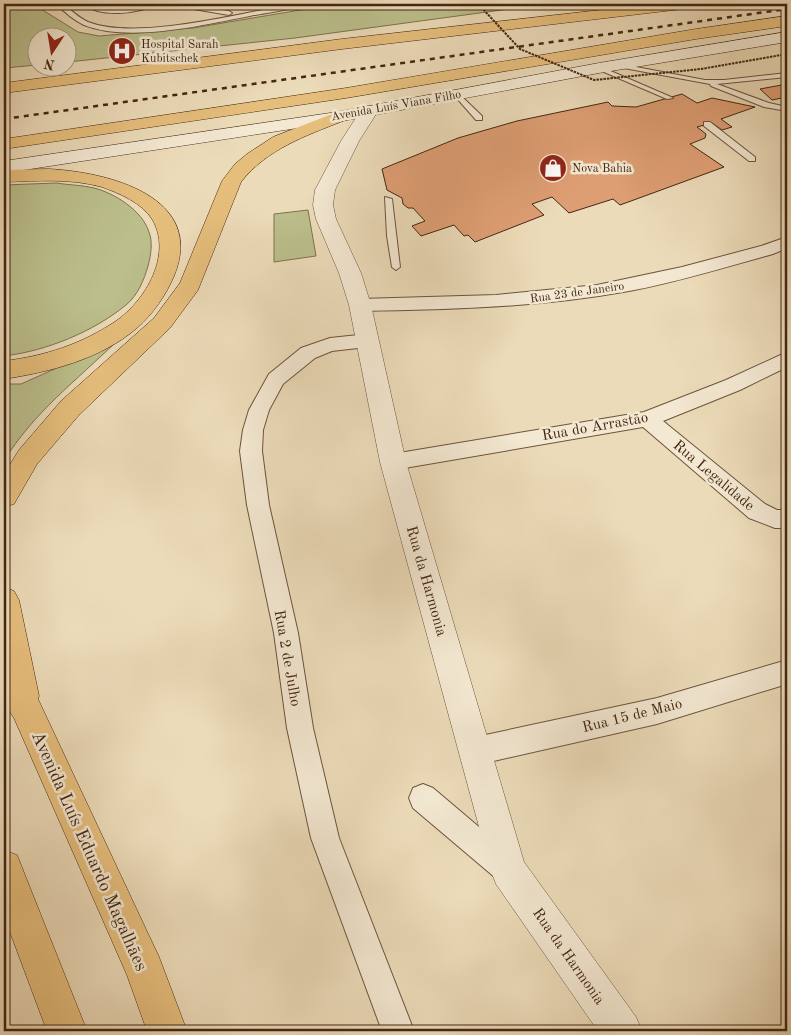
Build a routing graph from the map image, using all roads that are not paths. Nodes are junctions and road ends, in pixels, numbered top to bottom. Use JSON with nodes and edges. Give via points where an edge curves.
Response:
{"nodes":[{"id":1,"x":60,"y":4,"type":"edge"},
{"id":2,"x":86,"y":4,"type":"edge"},
{"id":3,"x":154,"y":4,"type":"edge"},
{"id":4,"x":302,"y":4,"type":"edge"},
{"id":5,"x":691,"y":4,"type":"edge"},
{"id":6,"x":181,"y":5,"type":"edge"},
{"id":7,"x":240,"y":15,"type":"junction"},
{"id":8,"x":787,"y":21,"type":"edge"},
{"id":9,"x":175,"y":25,"type":"junction"},
{"id":10,"x":787,"y":37,"type":"edge"},
{"id":11,"x":607,"y":67,"type":"junction"},
{"id":12,"x":787,"y":75,"type":"edge"},
{"id":13,"x":704,"y":82,"type":"junction"},
{"id":14,"x":4,"y":88,"type":"edge"},
{"id":15,"x":456,"y":94,"type":"junction"},
{"id":16,"x":669,"y":98,"type":"dead end"},
{"id":17,"x":787,"y":109,"type":"edge"},
{"id":18,"x":369,"y":111,"type":"junction"},
{"id":19,"x":337,"y":117,"type":"junction"},
{"id":20,"x":479,"y":118,"type":"dead end"},
{"id":21,"x":707,"y":124,"type":"dead end"},
{"id":22,"x":4,"y":144,"type":"edge"},
{"id":23,"x":752,"y":159,"type":"dead end"},
{"id":24,"x":4,"y":167,"type":"edge"},
{"id":25,"x":4,"y":176,"type":"edge"},
{"id":26,"x":388,"y":199,"type":"dead end"},
{"id":27,"x":787,"y":242,"type":"edge"},
{"id":28,"x":396,"y":267,"type":"dead end"},
{"id":29,"x":360,"y":306,"type":"junction"},
{"id":30,"x":368,"y":341,"type":"junction"},
{"id":31,"x":787,"y":359,"type":"edge"},
{"id":32,"x":4,"y":370,"type":"edge"},
{"id":33,"x":646,"y":418,"type":"junction"},
{"id":34,"x":393,"y":462,"type":"junction"},
{"id":35,"x":4,"y":496,"type":"edge"},
{"id":36,"x":787,"y":519,"type":"edge"},
{"id":37,"x":4,"y":600,"type":"edge"},
{"id":38,"x":787,"y":672,"type":"edge"},
{"id":39,"x":4,"y":675,"type":"edge"},
{"id":40,"x":25,"y":708,"type":"junction"},
{"id":41,"x":476,"y":751,"type":"junction"},
{"id":42,"x":422,"y":798,"type":"dead end"},
{"id":43,"x":4,"y":868,"type":"edge"},
{"id":44,"x":509,"y":871,"type":"junction"},
{"id":45,"x":67,"y":1031,"type":"edge"},
{"id":46,"x":166,"y":1031,"type":"edge"},
{"id":47,"x":398,"y":1031,"type":"edge"},
{"id":48,"x":622,"y":1031,"type":"edge"}],
"edges":[{"from":1,"to":9,"type":"lane","via":[[79,20],[100,27],[126,30]]},
{"from":2,"to":3,"type":"lane","via":[[94,10],[117,12]]},
{"from":4,"to":7,"type":"lane"},
{"from":5,"to":14,"type":"main road","via":[[342,44]]},
{"from":6,"to":7,"type":"lane"},
{"from":6,"to":9,"type":"lane","via":[[183,18]]},
{"from":7,"to":9,"type":"lane"},
{"from":8,"to":22,"type":"main road","name":"Avenida Luís Viana Filho","via":[[346,93]]},
{"from":10,"to":11,"type":"main road","name":"Avenida Luís Viana Filho"},
{"from":11,"to":13,"type":"lane"},
{"from":11,"to":15,"type":"main road","name":"Avenida Luís Viana Filho"},
{"from":11,"to":16,"type":"lane"},
{"from":12,"to":13,"type":"lane"},
{"from":13,"to":17,"type":"lane"},
{"from":15,"to":18,"type":"main road","name":"Avenida Luís Viana Filho"},
{"from":15,"to":20,"type":"lane"},
{"from":18,"to":19,"type":"main road","name":"Avenida Luís Viana Filho"},
{"from":18,"to":29,"type":"main road","name":"Rua da Harmonia","via":[[334,170],[325,190],[323,205]]},
{"from":19,"to":24,"type":"main road","name":"Avenida Luís Viana Filho"},
{"from":19,"to":35,"type":"main road","via":[[267,146],[239,170],[232,180],[190,285],[162,323],[70,408],[28,457]]},
{"from":21,"to":23,"type":"lane"},
{"from":25,"to":32,"type":"main road","via":[[68,176],[124,189],[149,204],[166,225],[171,244],[166,272],[151,299],[131,321],[72,354],[36,366]]},
{"from":26,"to":28,"type":"lane"},
{"from":27,"to":29,"type":"street","name":"Rua 23 de Janeiro","via":[[767,250],[631,284],[528,299]]},
{"from":29,"to":30,"type":"main road","name":"Rua da Harmonia"},
{"from":30,"to":34,"type":"main road","name":"Rua da Harmonia"},
{"from":30,"to":47,"type":"street","name":"Rua 2 de Julho","via":[[330,345],[308,353],[276,379],[259,410],[251,451],[258,505],[286,634],[300,728],[325,838]]},
{"from":31,"to":33,"type":"street","name":"Rua do Arrastão","via":[[733,385]]},
{"from":33,"to":34,"type":"street","name":"Rua do Arrastão"},
{"from":33,"to":36,"type":"street","name":"Rua Legalidade","via":[[756,511],[775,519]]},
{"from":34,"to":41,"type":"main road","name":"Rua da Harmonia"},
{"from":37,"to":40,"type":"main road"},
{"from":38,"to":41,"type":"street","name":"Rua 15 de Maio","via":[[657,711]]},
{"from":39,"to":40,"type":"main road","name":"Avenida Luís Eduardo Magalhães"},
{"from":40,"to":46,"type":"main road","name":"Avenida Luís Eduardo Magalhães","via":[[145,971]]},
{"from":41,"to":44,"type":"main road","name":"Rua da Harmonia"},
{"from":42,"to":44,"type":"street"},
{"from":43,"to":45,"type":"main road"},
{"from":44,"to":48,"type":"main road","name":"Rua da Harmonia"}]}
